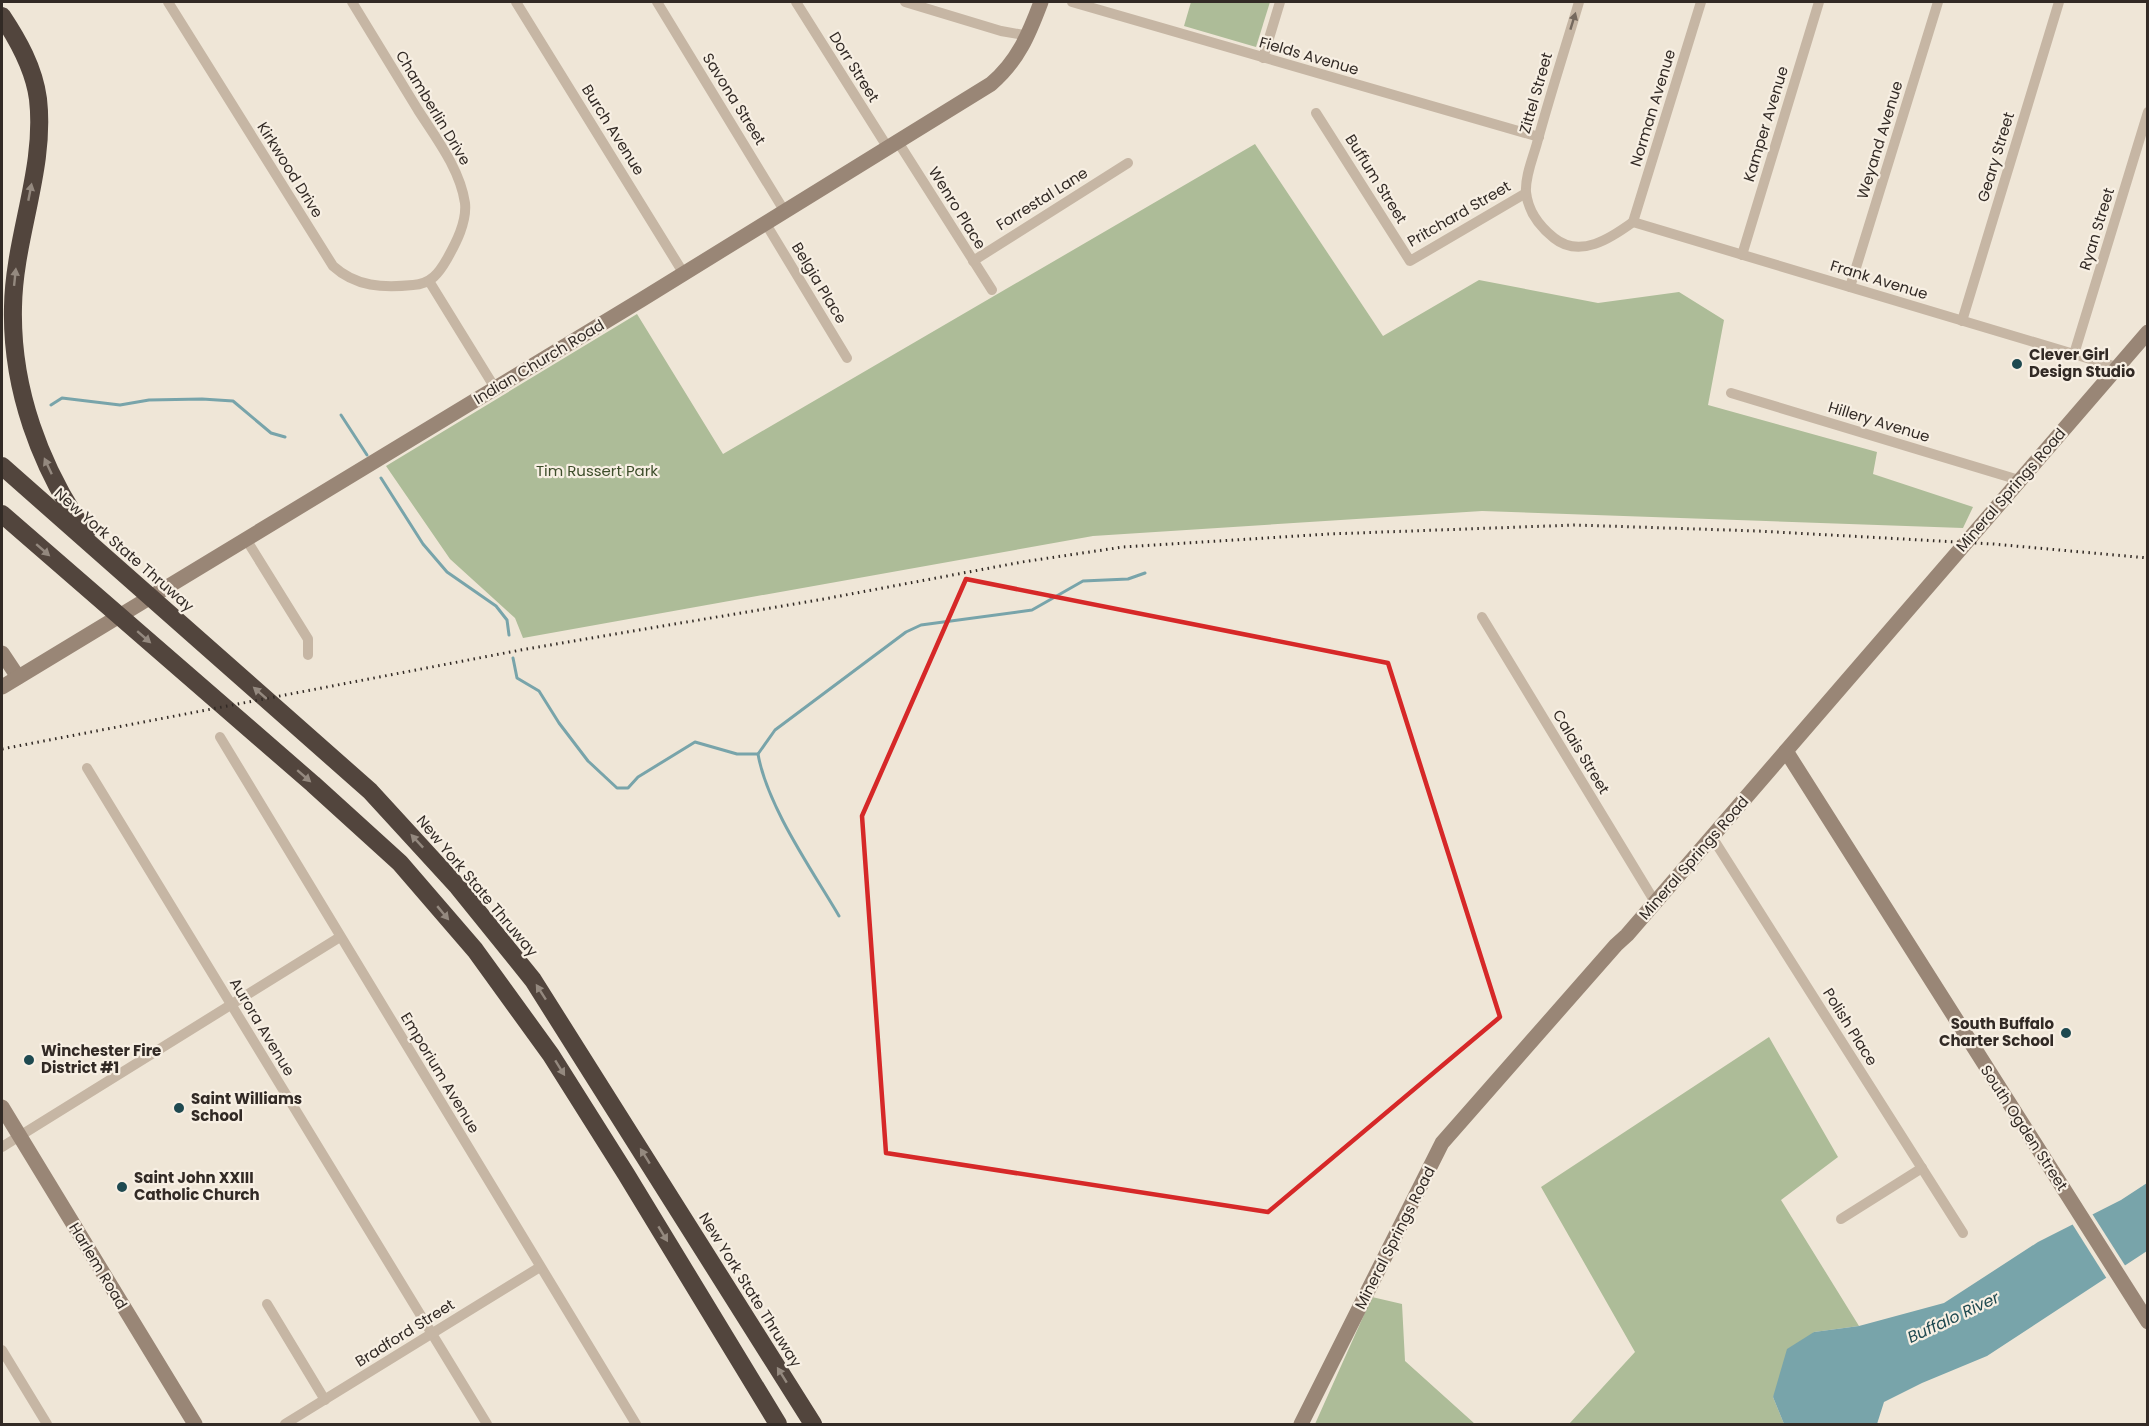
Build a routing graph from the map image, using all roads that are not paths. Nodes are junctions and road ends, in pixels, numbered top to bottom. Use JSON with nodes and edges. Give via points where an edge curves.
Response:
{"nodes":[{"id":1,"x":168,"y":2,"type":"edge"},
{"id":2,"x":351,"y":2,"type":"edge"},
{"id":3,"x":516,"y":2,"type":"edge"},
{"id":4,"x":657,"y":2,"type":"edge"},
{"id":5,"x":796,"y":2,"type":"edge"},
{"id":6,"x":905,"y":2,"type":"edge"},
{"id":7,"x":1041,"y":2,"type":"edge"},
{"id":8,"x":1072,"y":2,"type":"edge"},
{"id":9,"x":1280,"y":2,"type":"edge"},
{"id":10,"x":1579,"y":2,"type":"edge"},
{"id":11,"x":1701,"y":2,"type":"edge"},
{"id":12,"x":1818,"y":2,"type":"edge"},
{"id":13,"x":1938,"y":2,"type":"edge"},
{"id":14,"x":2059,"y":2,"type":"edge"},
{"id":15,"x":2,"y":16,"type":"edge"},
{"id":16,"x":1029,"y":36,"type":"junction"},
{"id":17,"x":1263,"y":58,"type":"junction"},
{"id":18,"x":2148,"y":112,"type":"edge"},
{"id":19,"x":1316,"y":113,"type":"dead end"},
{"id":20,"x":1539,"y":137,"type":"junction"},
{"id":21,"x":893,"y":145,"type":"junction"},
{"id":22,"x":1128,"y":164,"type":"dead end"},
{"id":23,"x":1526,"y":193,"type":"junction"},
{"id":24,"x":785,"y":212,"type":"junction"},
{"id":25,"x":1633,"y":222,"type":"junction"},
{"id":26,"x":766,"y":224,"type":"junction"},
{"id":27,"x":1742,"y":255,"type":"junction"},
{"id":28,"x":973,"y":261,"type":"junction"},
{"id":29,"x":1410,"y":261,"type":"joint"},
{"id":30,"x":684,"y":273,"type":"junction"},
{"id":31,"x":429,"y":281,"type":"junction"},
{"id":32,"x":1850,"y":287,"type":"junction"},
{"id":33,"x":992,"y":290,"type":"dead end"},
{"id":34,"x":1962,"y":321,"type":"junction"},
{"id":35,"x":2148,"y":332,"type":"edge"},
{"id":36,"x":2074,"y":354,"type":"junction"},
{"id":37,"x":847,"y":358,"type":"dead end"},
{"id":38,"x":2117,"y":367,"type":"junction"},
{"id":39,"x":495,"y":388,"type":"junction"},
{"id":40,"x":1731,"y":393,"type":"dead end"},
{"id":41,"x":2,"y":466,"type":"edge"},
{"id":42,"x":2019,"y":480,"type":"junction"},
{"id":43,"x":2,"y":514,"type":"edge"},
{"id":44,"x":246,"y":539,"type":"junction"},
{"id":45,"x":99,"y":552,"type":"junction"},
{"id":46,"x":1482,"y":617,"type":"dead end"},
{"id":47,"x":2,"y":653,"type":"edge"},
{"id":48,"x":308,"y":655,"type":"dead end"},
{"id":49,"x":18,"y":677,"type":"junction"},
{"id":50,"x":2,"y":687,"type":"edge"},
{"id":51,"x":220,"y":737,"type":"dead end"},
{"id":52,"x":1786,"y":751,"type":"junction"},
{"id":53,"x":87,"y":768,"type":"dead end"},
{"id":54,"x":1712,"y":837,"type":"junction"},
{"id":55,"x":1655,"y":902,"type":"junction"},
{"id":56,"x":340,"y":937,"type":"junction"},
{"id":57,"x":230,"y":1004,"type":"junction"},
{"id":58,"x":2,"y":1107,"type":"edge"},
{"id":59,"x":19,"y":1136,"type":"junction"},
{"id":60,"x":2,"y":1147,"type":"edge"},
{"id":61,"x":1922,"y":1168,"type":"junction"},
{"id":62,"x":1841,"y":1219,"type":"dead end"},
{"id":63,"x":1963,"y":1233,"type":"dead end"},
{"id":64,"x":540,"y":1266,"type":"junction"},
{"id":65,"x":267,"y":1304,"type":"dead end"},
{"id":66,"x":2148,"y":1322,"type":"edge"},
{"id":67,"x":432,"y":1334,"type":"junction"},
{"id":68,"x":2,"y":1350,"type":"edge"},
{"id":69,"x":325,"y":1400,"type":"junction"},
{"id":70,"x":47,"y":1425,"type":"edge"},
{"id":71,"x":195,"y":1425,"type":"edge"},
{"id":72,"x":285,"y":1425,"type":"edge"},
{"id":73,"x":487,"y":1425,"type":"edge"},
{"id":74,"x":636,"y":1425,"type":"edge"},
{"id":75,"x":778,"y":1425,"type":"edge"},
{"id":76,"x":813,"y":1425,"type":"edge"},
{"id":77,"x":1300,"y":1425,"type":"edge"}],
"edges":[{"from":1,"to":31,"type":"street","name":"Kirkwood Drive","via":[[333,266],[352,280],[381,287]]},
{"from":2,"to":31,"type":"street","name":"Chamberlin Drive","via":[[451,163],[463,196],[461,229],[443,266]]},
{"from":3,"to":30,"type":"street","name":"Burch Avenue"},
{"from":4,"to":24,"type":"street","name":"Savona Street"},
{"from":5,"to":21,"type":"street","name":"Dorr Street"},
{"from":6,"to":16,"type":"street"},
{"from":7,"to":16,"type":"street","name":"Indian Church Road"},
{"from":8,"to":17,"type":"street","name":"Fields Avenue"},
{"from":9,"to":17,"type":"street"},
{"from":20,"to":10,"type":"street","name":"Zittel Street","one_way":true},
{"from":11,"to":25,"type":"street","name":"Norman Avenue"},
{"from":12,"to":27,"type":"street","name":"Kamper Avenue"},
{"from":13,"to":32,"type":"street","name":"Weyand Avenue"},
{"from":14,"to":34,"type":"street","name":"Geary Street"},
{"from":45,"to":15,"type":"highway","one_way":true,"via":[[51,472],[23,402],[12,306],[33,176],[38,98],[30,68]]},
{"from":16,"to":21,"type":"street","name":"Indian Church Road","via":[[1010,66],[991,84]]},
{"from":17,"to":20,"type":"street","name":"Fields Avenue"},
{"from":18,"to":36,"type":"street","name":"Ryan Street"},
{"from":19,"to":29,"type":"street","name":"Buffum Street"},
{"from":20,"to":23,"type":"street","name":"Zittel Street"},
{"from":21,"to":24,"type":"street","name":"Indian Church Road"},
{"from":21,"to":28,"type":"street","name":"Wenro Place"},
{"from":22,"to":28,"type":"street","name":"Forrestal Lane"},
{"from":23,"to":25,"type":"street","name":"Pritchard Street","via":[[1538,223],[1558,241],[1569,244],[1599,243]]},
{"from":23,"to":29,"type":"street","name":"Pritchard Street"},
{"from":24,"to":26,"type":"street","name":"Indian Church Road"},
{"from":25,"to":27,"type":"street","name":"Frank Avenue"},
{"from":26,"to":30,"type":"street","name":"Indian Church Road"},
{"from":26,"to":37,"type":"street","name":"Belgia Place"},
{"from":27,"to":32,"type":"street","name":"Frank Avenue"},
{"from":28,"to":33,"type":"street","name":"Wenro Place"},
{"from":30,"to":39,"type":"street","name":"Indian Church Road"},
{"from":31,"to":39,"type":"street"},
{"from":32,"to":34,"type":"street","name":"Frank Avenue"},
{"from":34,"to":36,"type":"street","name":"Frank Avenue"},
{"from":35,"to":38,"type":"street","name":"Mineral Springs Road"},
{"from":36,"to":38,"type":"street","name":"Frank Avenue"},
{"from":38,"to":42,"type":"street","name":"Mineral Springs Road"},
{"from":39,"to":44,"type":"street","name":"Indian Church Road"},
{"from":40,"to":42,"type":"street","name":"Hillery Avenue"},
{"from":41,"to":45,"type":"highway","name":"New York State Thruway"},
{"from":42,"to":52,"type":"street","name":"Mineral Springs Road"},
{"from":43,"to":75,"type":"highway","one_way":true,"via":[[400,863],[475,950],[551,1055]]},
{"from":44,"to":48,"type":"street","via":[[308,639]]},
{"from":44,"to":49,"type":"street","name":"Indian Church Road"},
{"from":76,"to":45,"type":"highway","name":"New York State Thruway","one_way":true,"via":[[533,980],[458,887],[378,800]]},
{"from":46,"to":55,"type":"street","name":"Calais Street"},
{"from":47,"to":49,"type":"street"},
{"from":49,"to":50,"type":"street","name":"Indian Church Road"},
{"from":51,"to":56,"type":"street","name":"Emporium Avenue"},
{"from":52,"to":54,"type":"street","name":"Mineral Springs Road"},
{"from":52,"to":66,"type":"street","name":"South Ogden Street"},
{"from":53,"to":57,"type":"street","name":"Aurora Avenue"},
{"from":54,"to":55,"type":"street","name":"Mineral Springs Road"},
{"from":54,"to":61,"type":"street","name":"Polish Place"},
{"from":55,"to":77,"type":"street","name":"Mineral Springs Road","via":[[1442,1143]]},
{"from":56,"to":57,"type":"street"},
{"from":56,"to":64,"type":"street","name":"Emporium Avenue"},
{"from":57,"to":59,"type":"street"},
{"from":57,"to":67,"type":"street","name":"Aurora Avenue"},
{"from":58,"to":59,"type":"street","name":"Harlem Road"},
{"from":59,"to":60,"type":"street"},
{"from":59,"to":71,"type":"street","name":"Harlem Road"},
{"from":61,"to":62,"type":"street"},
{"from":61,"to":63,"type":"street","name":"Polish Place"},
{"from":64,"to":67,"type":"street","name":"Bradford Street"},
{"from":64,"to":74,"type":"street","name":"Emporium Avenue"},
{"from":65,"to":69,"type":"street"},
{"from":67,"to":69,"type":"street","name":"Bradford Street"},
{"from":67,"to":73,"type":"street","name":"Aurora Avenue"},
{"from":68,"to":70,"type":"street"},
{"from":69,"to":72,"type":"street","name":"Bradford Street"}]}
